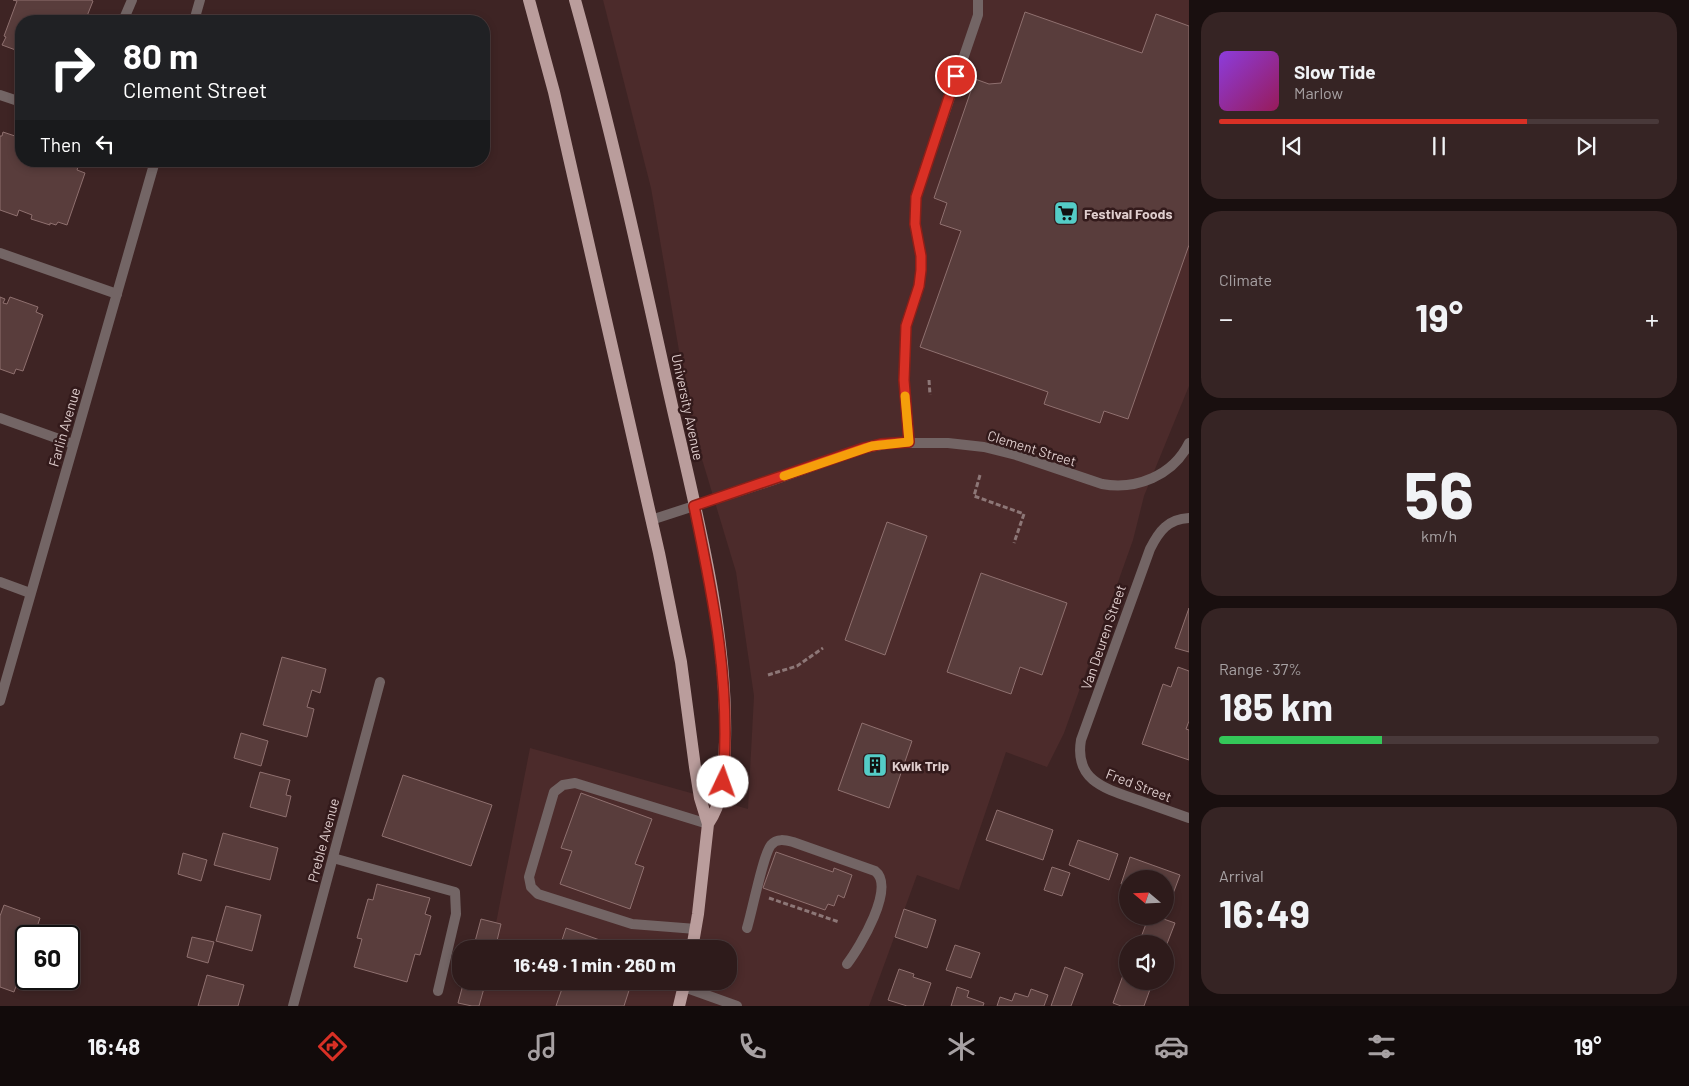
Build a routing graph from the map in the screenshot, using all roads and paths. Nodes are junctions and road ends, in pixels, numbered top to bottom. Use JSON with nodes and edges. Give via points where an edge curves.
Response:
{"nodes":[{"id":1,"x":132,"y":0,"type":"edge"},
{"id":2,"x":200,"y":0,"type":"edge"},
{"id":3,"x":529,"y":0,"type":"edge"},
{"id":4,"x":575,"y":0,"type":"edge"},
{"id":5,"x":978,"y":0,"type":"edge"},
{"id":6,"x":126,"y":15,"type":"edge"},
{"id":7,"x":196,"y":15,"type":"edge"},
{"id":8,"x":0,"y":94,"type":"edge"},
{"id":9,"x":15,"y":100,"type":"edge"},
{"id":10,"x":153,"y":167,"type":"edge"},
{"id":11,"x":0,"y":253,"type":"edge"},
{"id":12,"x":117,"y":294,"type":"junction"},
{"id":13,"x":929,"y":380,"type":"dead end"},
{"id":14,"x":930,"y":395,"type":"dead end"},
{"id":15,"x":0,"y":418,"type":"edge"},
{"id":16,"x":909,"y":442,"type":"junction"},
{"id":17,"x":1189,"y":443,"type":"edge"},
{"id":18,"x":73,"y":444,"type":"junction"},
{"id":19,"x":980,"y":476,"type":"dead end"},
{"id":20,"x":694,"y":506,"type":"junction"},
{"id":21,"x":1189,"y":518,"type":"edge"},
{"id":22,"x":651,"y":520,"type":"junction"},
{"id":23,"x":1014,"y":543,"type":"dead end"},
{"id":24,"x":0,"y":582,"type":"edge"},
{"id":25,"x":30,"y":593,"type":"junction"},
{"id":26,"x":822,"y":648,"type":"dead end"},
{"id":27,"x":768,"y":675,"type":"dead end"},
{"id":28,"x":380,"y":682,"type":"dead end"},
{"id":29,"x":0,"y":701,"type":"edge"},
{"id":30,"x":1085,"y":770,"type":"joint"},
{"id":31,"x":1189,"y":818,"type":"edge"},
{"id":32,"x":708,"y":824,"type":"junction"},
{"id":33,"x":333,"y":858,"type":"junction"},
{"id":34,"x":762,"y":895,"type":"dead end"},
{"id":35,"x":839,"y":922,"type":"dead end"},
{"id":36,"x":747,"y":928,"type":"dead end"},
{"id":37,"x":696,"y":929,"type":"junction"},
{"id":38,"x":694,"y":940,"type":"edge"},
{"id":39,"x":847,"y":964,"type":"dead end"},
{"id":40,"x":683,"y":990,"type":"edge"},
{"id":41,"x":698,"y":990,"type":"edge"},
{"id":42,"x":438,"y":991,"type":"dead end"},
{"id":43,"x":293,"y":1006,"type":"edge"},
{"id":44,"x":679,"y":1006,"type":"edge"},
{"id":45,"x":737,"y":1006,"type":"edge"}],
"edges":[{"from":1,"to":6,"type":"street"},
{"from":2,"to":7,"type":"street"},
{"from":3,"to":22,"type":"main road","name":"University Avenue","via":[[554,92]]},
{"from":4,"to":20,"type":"main road","name":"University Avenue","via":[[629,208]]},
{"from":5,"to":16,"type":"street","via":[[978,15],[916,197],[915,224],[921,270],[906,326],[904,380]]},
{"from":8,"to":9,"type":"street"},
{"from":10,"to":12,"type":"street","name":"Farlin Avenue"},
{"from":11,"to":12,"type":"street"},
{"from":12,"to":18,"type":"street","name":"Farlin Avenue"},
{"from":13,"to":14,"type":"path"},
{"from":15,"to":18,"type":"street"},
{"from":16,"to":17,"type":"street","name":"Clement Street","via":[[984,447],[1114,486],[1136,484],[1157,476],[1176,461]]},
{"from":16,"to":20,"type":"street","name":"Clement Street","via":[[864,448]]},
{"from":18,"to":25,"type":"street","name":"Farlin Avenue"},
{"from":19,"to":23,"type":"path","via":[[974,496],[1024,514]]},
{"from":20,"to":22,"type":"street","name":"Clement Street"},
{"from":20,"to":32,"type":"main road","name":"University Avenue","via":[[718,630],[724,687],[723,782],[718,806]]},
{"from":21,"to":30,"type":"street","name":"Van Deuren Street","via":[[1173,521],[1159,533],[1146,558],[1082,740],[1080,760]]},
{"from":22,"to":32,"type":"main road","name":"University Avenue","via":[[676,636],[700,798]]},
{"from":24,"to":25,"type":"street"},
{"from":25,"to":29,"type":"street","name":"Farlin Avenue"},
{"from":26,"to":27,"type":"path","via":[[797,666]]},
{"from":28,"to":33,"type":"street","name":"Preble Avenue"},
{"from":30,"to":31,"type":"street","name":"Fred Street","via":[[1110,791]]},
{"from":32,"to":37,"type":"main road","name":"University Avenue"},
{"from":32,"to":37,"type":"street","via":[[575,783],[564,785],[554,792],[529,877],[531,887],[538,894],[632,924]]},
{"from":33,"to":42,"type":"street","via":[[454,892],[456,914]]},
{"from":33,"to":43,"type":"street","name":"Preble Avenue"},
{"from":34,"to":35,"type":"path"},
{"from":36,"to":39,"type":"street","via":[[770,846],[780,839],[875,871],[882,880],[881,892],[868,932]]},
{"from":37,"to":38,"type":"main road","name":"University Avenue"},
{"from":40,"to":44,"type":"main road"},
{"from":41,"to":45,"type":"street"}]}
